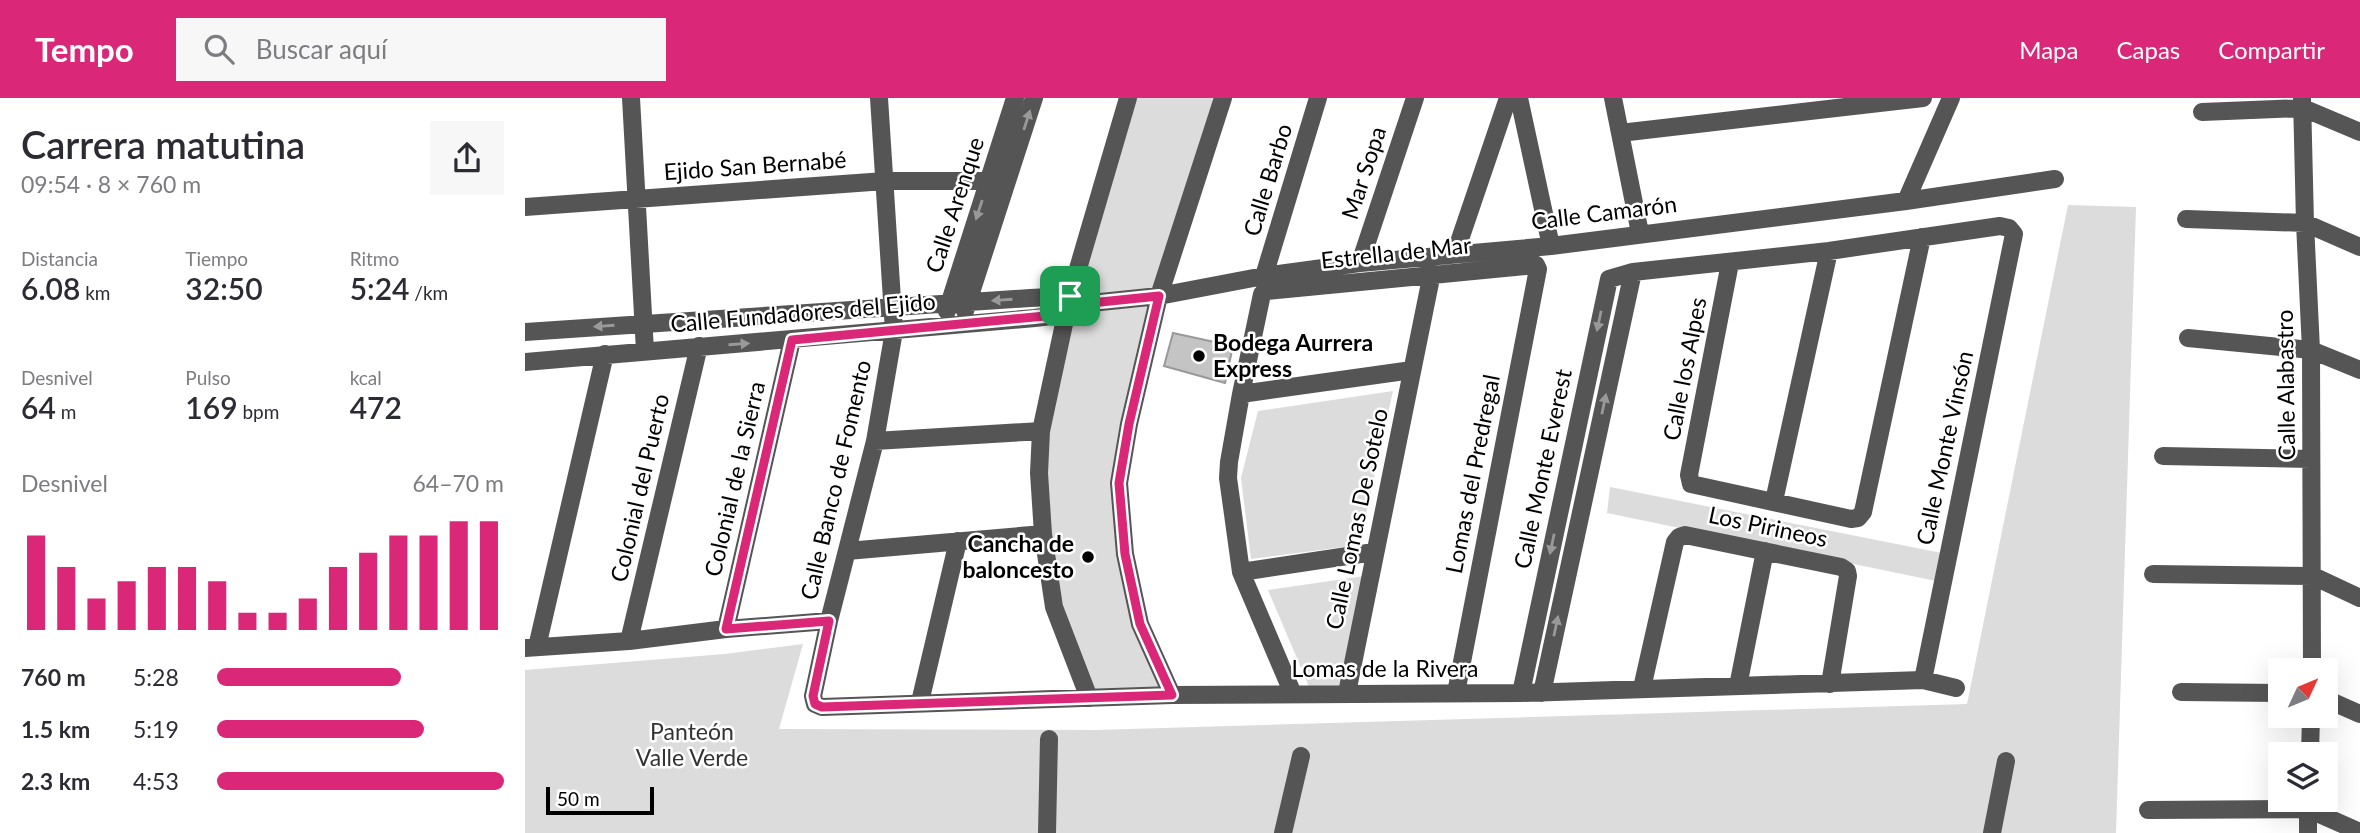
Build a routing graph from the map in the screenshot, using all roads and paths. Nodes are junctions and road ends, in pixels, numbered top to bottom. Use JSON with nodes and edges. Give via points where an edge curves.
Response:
{"nodes":[{"id":1,"x":631,"y":98,"type":"edge"},
{"id":2,"x":879,"y":98,"type":"edge"},
{"id":3,"x":1014,"y":98,"type":"edge"},
{"id":4,"x":1034,"y":98,"type":"edge"},
{"id":5,"x":1128,"y":98,"type":"edge"},
{"id":6,"x":1223,"y":98,"type":"edge"},
{"id":7,"x":1318,"y":98,"type":"edge"},
{"id":8,"x":1415,"y":98,"type":"edge"},
{"id":9,"x":1508,"y":98,"type":"edge"},
{"id":10,"x":1519,"y":98,"type":"edge"},
{"id":11,"x":1613,"y":98,"type":"edge"},
{"id":12,"x":1923,"y":98,"type":"edge"},
{"id":13,"x":1951,"y":98,"type":"edge"},
{"id":14,"x":2303,"y":103,"type":"edge"},
{"id":15,"x":2202,"y":112,"type":"dead end"},
{"id":16,"x":2360,"y":132,"type":"edge"},
{"id":17,"x":1620,"y":133,"type":"junction"},
{"id":18,"x":2055,"y":179,"type":"dead end"},
{"id":19,"x":885,"y":181,"type":"junction"},
{"id":20,"x":988,"y":181,"type":"junction"},
{"id":21,"x":636,"y":198,"type":"junction"},
{"id":22,"x":1906,"y":201,"type":"junction"},
{"id":23,"x":525,"y":207,"type":"edge"},
{"id":24,"x":2186,"y":219,"type":"dead end"},
{"id":25,"x":2305,"y":223,"type":"junction"},
{"id":26,"x":2009,"y":228,"type":"joint"},
{"id":27,"x":1640,"y":233,"type":"junction"},
{"id":28,"x":1922,"y":237,"type":"junction"},
{"id":29,"x":1551,"y":246,"type":"junction"},
{"id":30,"x":2360,"y":247,"type":"edge"},
{"id":31,"x":1829,"y":251,"type":"junction"},
{"id":32,"x":1455,"y":254,"type":"junction"},
{"id":33,"x":1360,"y":263,"type":"junction"},
{"id":34,"x":1730,"y":263,"type":"junction"},
{"id":35,"x":1536,"y":265,"type":"joint"},
{"id":36,"x":1633,"y":272,"type":"junction"},
{"id":37,"x":1432,"y":273,"type":"junction"},
{"id":38,"x":1263,"y":285,"type":"junction"},
{"id":39,"x":1159,"y":296,"type":"junction"},
{"id":40,"x":958,"y":303,"type":"junction"},
{"id":41,"x":1073,"y":305,"type":"junction"},
{"id":42,"x":893,"y":307,"type":"junction"},
{"id":43,"x":644,"y":323,"type":"junction"},
{"id":44,"x":962,"y":325,"type":"junction"},
{"id":45,"x":943,"y":327,"type":"junction"},
{"id":46,"x":894,"y":331,"type":"junction"},
{"id":47,"x":525,"y":332,"type":"edge"},
{"id":48,"x":2188,"y":338,"type":"dead end"},
{"id":49,"x":792,"y":340,"type":"junction"},
{"id":50,"x":699,"y":346,"type":"junction"},
{"id":51,"x":2311,"y":350,"type":"junction"},
{"id":52,"x":645,"y":351,"type":"junction"},
{"id":53,"x":605,"y":355,"type":"junction"},
{"id":54,"x":525,"y":362,"type":"edge"},
{"id":55,"x":1412,"y":370,"type":"junction"},
{"id":56,"x":2360,"y":370,"type":"edge"},
{"id":57,"x":1241,"y":394,"type":"junction"},
{"id":58,"x":1041,"y":431,"type":"junction"},
{"id":59,"x":875,"y":441,"type":"junction"},
{"id":60,"x":2163,"y":456,"type":"dead end"},
{"id":61,"x":2311,"y":459,"type":"junction"},
{"id":62,"x":1774,"y":502,"type":"junction"},
{"id":63,"x":1043,"y":534,"type":"junction"},
{"id":64,"x":958,"y":541,"type":"junction"},
{"id":65,"x":847,"y":551,"type":"junction"},
{"id":66,"x":1765,"y":551,"type":"junction"},
{"id":67,"x":1374,"y":552,"type":"junction"},
{"id":68,"x":1241,"y":572,"type":"junction"},
{"id":69,"x":2153,"y":575,"type":"dead end"},
{"id":70,"x":2313,"y":576,"type":"junction"},
{"id":71,"x":2360,"y":598,"type":"edge"},
{"id":72,"x":829,"y":621,"type":"junction"},
{"id":73,"x":726,"y":629,"type":"junction"},
{"id":74,"x":629,"y":641,"type":"junction"},
{"id":75,"x":531,"y":647,"type":"edge"},
{"id":76,"x":2312,"y":658,"type":"edge"},
{"id":77,"x":1923,"y":680,"type":"junction"},
{"id":78,"x":1830,"y":684,"type":"junction"},
{"id":79,"x":1738,"y":686,"type":"junction"},
{"id":80,"x":1642,"y":688,"type":"junction"},
{"id":81,"x":1956,"y":688,"type":"dead end"},
{"id":82,"x":2181,"y":692,"type":"dead end"},
{"id":83,"x":1347,"y":693,"type":"junction"},
{"id":84,"x":1456,"y":693,"type":"junction"},
{"id":85,"x":1521,"y":693,"type":"junction"},
{"id":86,"x":1542,"y":693,"type":"junction"},
{"id":87,"x":2268,"y":693,"type":"edge"},
{"id":88,"x":1293,"y":694,"type":"junction"},
{"id":89,"x":1172,"y":695,"type":"junction"},
{"id":90,"x":1089,"y":698,"type":"junction"},
{"id":91,"x":920,"y":702,"type":"junction"},
{"id":92,"x":815,"y":704,"type":"joint"},
{"id":93,"x":2338,"y":704,"type":"edge"},
{"id":94,"x":2360,"y":714,"type":"edge"},
{"id":95,"x":1049,"y":739,"type":"dead end"},
{"id":96,"x":1301,"y":756,"type":"dead end"},
{"id":97,"x":2006,"y":761,"type":"dead end"},
{"id":98,"x":2268,"y":806,"type":"edge"},
{"id":99,"x":2148,"y":810,"type":"dead end"},
{"id":100,"x":2308,"y":812,"type":"edge"},
{"id":101,"x":2321,"y":812,"type":"edge"},
{"id":102,"x":2360,"y":832,"type":"edge"},
{"id":103,"x":1047,"y":833,"type":"edge"},
{"id":104,"x":1283,"y":833,"type":"edge"},
{"id":105,"x":1992,"y":833,"type":"edge"},
{"id":106,"x":2308,"y":833,"type":"edge"}],
"edges":[{"from":1,"to":21,"type":"street"},
{"from":2,"to":19,"type":"street","name":"Calle Banco de Fomento"},
{"from":3,"to":20,"type":"street","name":"Calle Arenque"},
{"from":40,"to":4,"type":"street","name":"Calle Arenque","one_way":true},
{"from":5,"to":41,"type":"street"},
{"from":6,"to":39,"type":"street"},
{"from":7,"to":38,"type":"street","name":"Calle Barbo"},
{"from":8,"to":33,"type":"street","name":"Mar Sopa"},
{"from":9,"to":32,"type":"street"},
{"from":10,"to":29,"type":"street"},
{"from":11,"to":17,"type":"street"},
{"from":12,"to":17,"type":"street"},
{"from":13,"to":22,"type":"street"},
{"from":14,"to":15,"type":"street"},
{"from":14,"to":16,"type":"street"},
{"from":14,"to":25,"type":"street","name":"Calle Alabastro"},
{"from":17,"to":27,"type":"street"},
{"from":18,"to":22,"type":"street","name":"Calle Camarón"},
{"from":19,"to":20,"type":"street","name":"Ejido San Bernabé"},
{"from":19,"to":21,"type":"street","name":"Ejido San Bernabé"},
{"from":19,"to":42,"type":"street","name":"Calle Banco de Fomento"},
{"from":20,"to":40,"type":"street","name":"Calle Arenque","one_way":true},
{"from":21,"to":23,"type":"street","name":"Ejido San Bernabé"},
{"from":21,"to":43,"type":"street"},
{"from":22,"to":27,"type":"street","name":"Calle Camarón"},
{"from":24,"to":25,"type":"street"},
{"from":25,"to":30,"type":"street"},
{"from":25,"to":51,"type":"street","name":"Calle Alabastro"},
{"from":26,"to":28,"type":"street","name":"Calle Monte Everest"},
{"from":26,"to":77,"type":"street","name":"Calle Monte Vinsón","via":[[2014,234]]},
{"from":27,"to":29,"type":"street","name":"Calle Camarón"},
{"from":28,"to":31,"type":"street","name":"Calle Monte Everest"},
{"from":28,"to":62,"type":"street","via":[[1863,512],[1851,519]]},
{"from":29,"to":32,"type":"street","name":"Calle Camarón"},
{"from":31,"to":34,"type":"street","name":"Calle Monte Everest"},
{"from":31,"to":62,"type":"street"},
{"from":32,"to":33,"type":"street","name":"Calle Camarón"},
{"from":33,"to":38,"type":"street","name":"Calle Camarón"},
{"from":34,"to":36,"type":"street","name":"Calle Monte Everest"},
{"from":34,"to":62,"type":"street","name":"Calle los Alpes","via":[[1689,475],[1691,484]]},
{"from":35,"to":37,"type":"street","name":"Estrella de Mar"},
{"from":35,"to":84,"type":"street","name":"Lomas del Predregal"},
{"from":36,"to":85,"type":"street","name":"Calle Monte Everest","one_way":true,"via":[[1613,276],[1607,284]]},
{"from":86,"to":36,"type":"street","name":"Calle Monte Everest","one_way":true},
{"from":37,"to":38,"type":"street","name":"Estrella de Mar","via":[[1266,291]]},
{"from":37,"to":55,"type":"street","name":"Calle Lomas De Sotelo"},
{"from":38,"to":39,"type":"street","name":"Calle Camarón"},
{"from":38,"to":57,"type":"street","name":"Calle Barbo"},
{"from":39,"to":41,"type":"street","name":"Calle Fundadores del Ejido"},
{"from":39,"to":89,"type":"street","via":[[1119,483],[1125,554],[1140,624]]},
{"from":41,"to":40,"type":"street","name":"Calle Fundadores del Ejido","one_way":true},
{"from":40,"to":42,"type":"street","name":"Calle Fundadores del Ejido"},
{"from":40,"to":44,"type":"street","name":"Calle Arenque"},
{"from":40,"to":45,"type":"street","name":"Calle Arenque"},
{"from":41,"to":44,"type":"street","name":"Calle Fundadores del Ejido"},
{"from":41,"to":58,"type":"street"},
{"from":42,"to":43,"type":"street","name":"Calle Fundadores del Ejido"},
{"from":42,"to":46,"type":"street","name":"Calle Banco de Fomento"},
{"from":43,"to":47,"type":"street","name":"Calle Fundadores del Ejido","one_way":true},
{"from":43,"to":52,"type":"street"},
{"from":44,"to":45,"type":"street","name":"Calle Fundadores del Ejido"},
{"from":45,"to":46,"type":"street","name":"Calle Fundadores del Ejido"},
{"from":46,"to":49,"type":"street","name":"Calle Fundadores del Ejido"},
{"from":46,"to":59,"type":"street","name":"Calle Banco de Fomento"},
{"from":48,"to":51,"type":"street"},
{"from":50,"to":49,"type":"street","name":"Calle Fundadores del Ejido","one_way":true},
{"from":49,"to":73,"type":"street","name":"Colonial de la Sierra"},
{"from":50,"to":52,"type":"street","name":"Calle Fundadores del Ejido"},
{"from":50,"to":74,"type":"street","name":"Colonial del Puerto"},
{"from":51,"to":56,"type":"street"},
{"from":51,"to":61,"type":"street","name":"Calle Alabastro"},
{"from":52,"to":53,"type":"street","name":"Calle Fundadores del Ejido"},
{"from":53,"to":54,"type":"street","name":"Calle Fundadores del Ejido"},
{"from":53,"to":75,"type":"street"},
{"from":55,"to":57,"type":"street"},
{"from":55,"to":67,"type":"street","name":"Calle Lomas De Sotelo"},
{"from":57,"to":68,"type":"street","name":"Calle Barbo","via":[[1228,478]]},
{"from":58,"to":59,"type":"street"},
{"from":58,"to":63,"type":"street"},
{"from":59,"to":65,"type":"street","name":"Calle Banco de Fomento"},
{"from":60,"to":61,"type":"street"},
{"from":61,"to":70,"type":"street","name":"Calle Alabastro"},
{"from":63,"to":64,"type":"street"},
{"from":63,"to":90,"type":"street","via":[[1054,607]]},
{"from":64,"to":65,"type":"street"},
{"from":64,"to":91,"type":"street"},
{"from":65,"to":72,"type":"street","name":"Calle Banco de Fomento"},
{"from":66,"to":78,"type":"street","name":"Los Pirineos","via":[[1847,571]]},
{"from":66,"to":79,"type":"street"},
{"from":66,"to":80,"type":"street","name":"Los Pirineos","via":[[1679,537]]},
{"from":67,"to":68,"type":"street"},
{"from":67,"to":83,"type":"street","name":"Calle Lomas De Sotelo"},
{"from":68,"to":88,"type":"street","name":"Calle Barbo"},
{"from":69,"to":70,"type":"street"},
{"from":70,"to":71,"type":"street"},
{"from":70,"to":76,"type":"street","name":"Calle Alabastro"},
{"from":72,"to":73,"type":"street"},
{"from":72,"to":92,"type":"street","name":"Calle Banco de Fomento"},
{"from":73,"to":74,"type":"street"},
{"from":74,"to":75,"type":"street"},
{"from":77,"to":78,"type":"street","name":"Lomas de la Rivera"},
{"from":77,"to":81,"type":"street","name":"Lomas de la Rivera"},
{"from":78,"to":79,"type":"street","name":"Lomas de la Rivera"},
{"from":79,"to":80,"type":"street","name":"Lomas de la Rivera"},
{"from":80,"to":86,"type":"street","name":"Lomas de la Rivera"},
{"from":82,"to":87,"type":"street"},
{"from":83,"to":84,"type":"street","name":"Lomas de la Rivera"},
{"from":83,"to":88,"type":"street","name":"Lomas de la Rivera"},
{"from":84,"to":85,"type":"street","name":"Lomas de la Rivera"},
{"from":85,"to":86,"type":"street","name":"Lomas de la Rivera"},
{"from":88,"to":89,"type":"street","name":"Lomas de la Rivera"},
{"from":89,"to":90,"type":"street","name":"Lomas de la Rivera"},
{"from":90,"to":91,"type":"street","name":"Lomas de la Rivera"},
{"from":91,"to":92,"type":"street","name":"Lomas de la Rivera"},
{"from":93,"to":94,"type":"street"},
{"from":95,"to":103,"type":"street"},
{"from":96,"to":104,"type":"street"},
{"from":97,"to":105,"type":"street"},
{"from":98,"to":99,"type":"street"},
{"from":100,"to":106,"type":"street"},
{"from":101,"to":102,"type":"street"}]}
